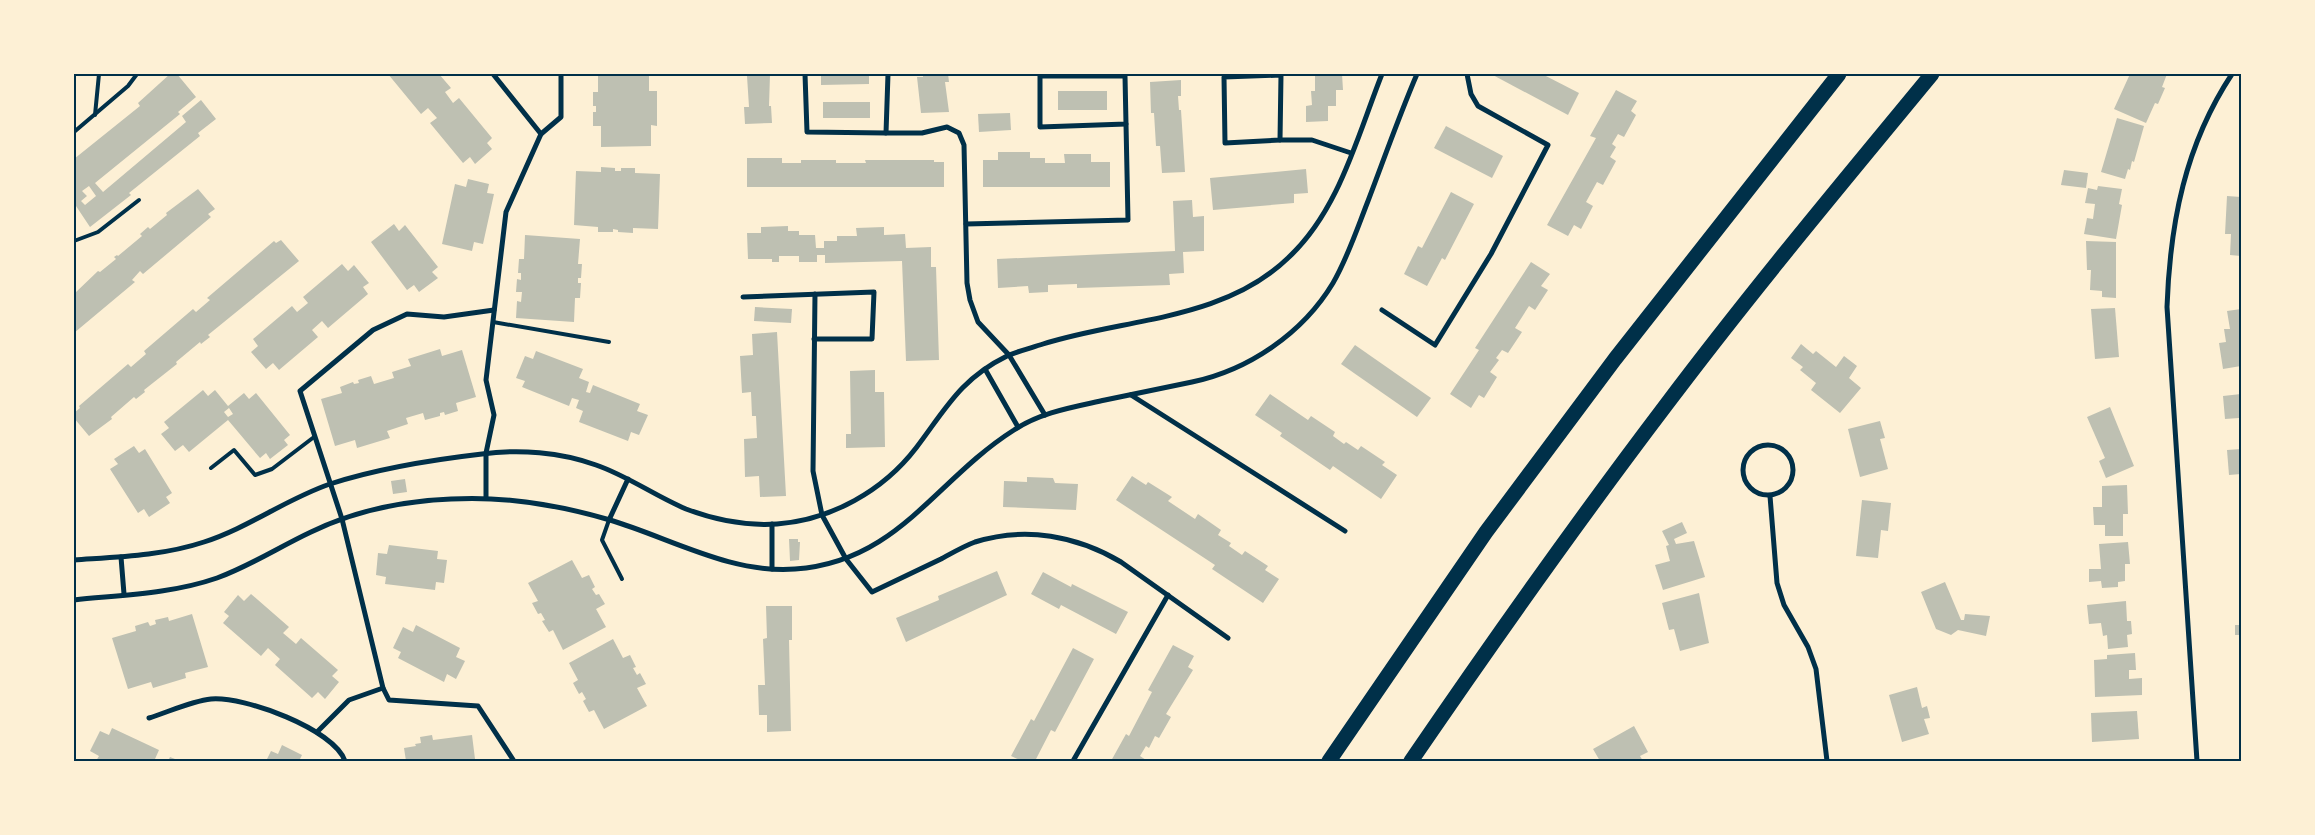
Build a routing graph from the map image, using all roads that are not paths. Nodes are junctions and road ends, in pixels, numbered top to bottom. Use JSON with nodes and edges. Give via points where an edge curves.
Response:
{"nodes":[{"id":1,"x":99,"y":74,"type":"edge"},
{"id":2,"x":137,"y":74,"type":"edge"},
{"id":3,"x":493,"y":74,"type":"edge"},
{"id":4,"x":561,"y":74,"type":"edge"},
{"id":5,"x":804,"y":74,"type":"edge"},
{"id":6,"x":888,"y":74,"type":"edge"},
{"id":7,"x":1382,"y":74,"type":"edge"},
{"id":8,"x":1417,"y":74,"type":"edge"},
{"id":9,"x":1467,"y":74,"type":"edge"},
{"id":10,"x":1839,"y":74,"type":"edge"},
{"id":11,"x":1932,"y":74,"type":"edge"},
{"id":12,"x":2232,"y":74,"type":"edge"},
{"id":13,"x":95,"y":115,"type":"junction"},
{"id":14,"x":1126,"y":124,"type":"junction"},
{"id":15,"x":74,"y":132,"type":"edge"},
{"id":16,"x":886,"y":133,"type":"junction"},
{"id":17,"x":541,"y":134,"type":"junction"},
{"id":18,"x":1280,"y":140,"type":"junction"},
{"id":19,"x":1351,"y":153,"type":"junction"},
{"id":20,"x":138,"y":200,"type":"dead end"},
{"id":21,"x":966,"y":224,"type":"junction"},
{"id":22,"x":74,"y":241,"type":"edge"},
{"id":23,"x":815,"y":294,"type":"junction"},
{"id":24,"x":743,"y":297,"type":"dead end"},
{"id":25,"x":494,"y":310,"type":"junction"},
{"id":26,"x":1382,"y":310,"type":"dead end"},
{"id":27,"x":493,"y":322,"type":"junction"},
{"id":28,"x":814,"y":339,"type":"junction"},
{"id":29,"x":609,"y":342,"type":"dead end"},
{"id":30,"x":1009,"y":355,"type":"junction"},
{"id":31,"x":985,"y":368,"type":"junction"},
{"id":32,"x":1131,"y":395,"type":"junction"},
{"id":33,"x":1045,"y":415,"type":"junction"},
{"id":34,"x":1018,"y":427,"type":"junction"},
{"id":35,"x":314,"y":437,"type":"junction"},
{"id":36,"x":486,"y":453,"type":"junction"},
{"id":37,"x":211,"y":468,"type":"dead end"},
{"id":38,"x":628,"y":479,"type":"junction"},
{"id":39,"x":329,"y":484,"type":"junction"},
{"id":40,"x":1770,"y":496,"type":"junction"},
{"id":41,"x":486,"y":498,"type":"junction"},
{"id":42,"x":822,"y":515,"type":"junction"},
{"id":43,"x":342,"y":519,"type":"junction"},
{"id":44,"x":609,"y":520,"type":"junction"},
{"id":45,"x":772,"y":524,"type":"junction"},
{"id":46,"x":1345,"y":531,"type":"dead end"},
{"id":47,"x":120,"y":557,"type":"junction"},
{"id":48,"x":846,"y":559,"type":"junction"},
{"id":49,"x":74,"y":560,"type":"edge"},
{"id":50,"x":772,"y":569,"type":"junction"},
{"id":51,"x":622,"y":579,"type":"dead end"},
{"id":52,"x":124,"y":594,"type":"junction"},
{"id":53,"x":1168,"y":595,"type":"junction"},
{"id":54,"x":74,"y":600,"type":"edge"},
{"id":55,"x":1228,"y":638,"type":"dead end"},
{"id":56,"x":383,"y":688,"type":"junction"},
{"id":57,"x":149,"y":718,"type":"dead end"},
{"id":58,"x":317,"y":732,"type":"junction"},
{"id":59,"x":345,"y":761,"type":"edge"},
{"id":60,"x":514,"y":761,"type":"edge"},
{"id":61,"x":1073,"y":761,"type":"edge"},
{"id":62,"x":1330,"y":761,"type":"edge"},
{"id":63,"x":1411,"y":761,"type":"edge"},
{"id":64,"x":1828,"y":761,"type":"edge"},
{"id":65,"x":2197,"y":761,"type":"edge"}],
"edges":[{"from":1,"to":13,"type":"lane"},
{"from":2,"to":13,"type":"lane"},
{"from":3,"to":17,"type":"street"},
{"from":4,"to":17,"type":"street","via":[[561,117]]},
{"from":5,"to":16,"type":"street","via":[[807,132]]},
{"from":6,"to":16,"type":"street"},
{"from":7,"to":19,"type":"street"},
{"from":8,"to":32,"type":"street","via":[[1348,254],[1314,309],[1282,340],[1240,366],[1201,380]]},
{"from":9,"to":26,"type":"street","via":[[1471,94],[1478,106],[1548,145],[1491,254],[1435,345]]},
{"from":10,"to":62,"type":"highway","via":[[1615,359],[1504,509]]},
{"from":11,"to":63,"type":"highway","via":[[1792,244],[1666,406]]},
{"from":12,"to":65,"type":"street","via":[[2206,122],[2190,161],[2178,202],[2169,258],[2167,307]]},
{"from":13,"to":15,"type":"lane"},
{"from":14,"to":14,"type":"street","via":[[1040,127],[1040,76],[1125,76]]},
{"from":14,"to":21,"type":"street","via":[[1128,220]]},
{"from":16,"to":21,"type":"street","via":[[922,133],[947,127],[959,133],[964,145]]},
{"from":17,"to":25,"type":"street","via":[[506,212]]},
{"from":18,"to":18,"type":"street","via":[[1225,143],[1224,77],[1281,75]]},
{"from":18,"to":19,"type":"street","via":[[1312,140]]},
{"from":19,"to":30,"type":"street","via":[[1332,199],[1314,230],[1288,259],[1254,285],[1204,306],[1066,337]]},
{"from":20,"to":22,"type":"lane","via":[[98,232]]},
{"from":21,"to":30,"type":"street","via":[[970,300],[978,322]]},
{"from":23,"to":24,"type":"street"},
{"from":23,"to":28,"type":"street"},
{"from":23,"to":28,"type":"street","via":[[874,292],[872,339]]},
{"from":25,"to":27,"type":"street"},
{"from":25,"to":35,"type":"street","via":[[444,317],[407,314],[372,330],[300,392]]},
{"from":27,"to":29,"type":"lane"},
{"from":27,"to":36,"type":"street","via":[[486,380],[494,415]]},
{"from":28,"to":42,"type":"street","via":[[813,471]]},
{"from":30,"to":31,"type":"street"},
{"from":30,"to":33,"type":"street"},
{"from":31,"to":34,"type":"street"},
{"from":31,"to":42,"type":"street","via":[[952,398],[914,451],[891,475],[859,499]]},
{"from":32,"to":33,"type":"street"},
{"from":32,"to":46,"type":"street"},
{"from":33,"to":34,"type":"street"},
{"from":34,"to":48,"type":"street","via":[[980,453],[897,532]]},
{"from":35,"to":37,"type":"lane","via":[[272,470],[255,475],[234,450]]},
{"from":35,"to":39,"type":"street"},
{"from":36,"to":38,"type":"street","via":[[557,455],[595,464]]},
{"from":36,"to":39,"type":"street","via":[[389,468]]},
{"from":36,"to":41,"type":"street"},
{"from":38,"to":44,"type":"street"},
{"from":38,"to":45,"type":"street","via":[[686,509],[727,521]]},
{"from":39,"to":43,"type":"street"},
{"from":39,"to":47,"type":"street","via":[[204,542],[167,552]]},
{"from":40,"to":40,"type":"street","via":[[1782,492],[1793,477],[1793,464],[1788,453],[1766,444],[1746,456],[1742,467],[1743,476],[1752,490]]},
{"from":40,"to":64,"type":"street","via":[[1777,583],[1784,605],[1808,647],[1816,669]]},
{"from":41,"to":43,"type":"street","via":[[414,502]]},
{"from":41,"to":44,"type":"street","via":[[548,505]]},
{"from":42,"to":45,"type":"street"},
{"from":42,"to":48,"type":"street"},
{"from":43,"to":52,"type":"street","via":[[216,578],[174,589]]},
{"from":43,"to":56,"type":"street"},
{"from":44,"to":50,"type":"street","via":[[725,560]]},
{"from":44,"to":51,"type":"lane","via":[[602,540]]},
{"from":45,"to":50,"type":"street"},
{"from":47,"to":49,"type":"street"},
{"from":47,"to":52,"type":"street"},
{"from":48,"to":50,"type":"street","via":[[818,566]]},
{"from":48,"to":53,"type":"street","via":[[872,592],[975,542],[1013,535],[1048,535],[1104,552]]},
{"from":52,"to":54,"type":"street"},
{"from":53,"to":55,"type":"street"},
{"from":53,"to":61,"type":"street"},
{"from":56,"to":58,"type":"street","via":[[349,700]]},
{"from":56,"to":60,"type":"street","via":[[388,700],[478,706]]},
{"from":57,"to":58,"type":"street","via":[[212,699],[262,706]]},
{"from":58,"to":59,"type":"street"}]}
